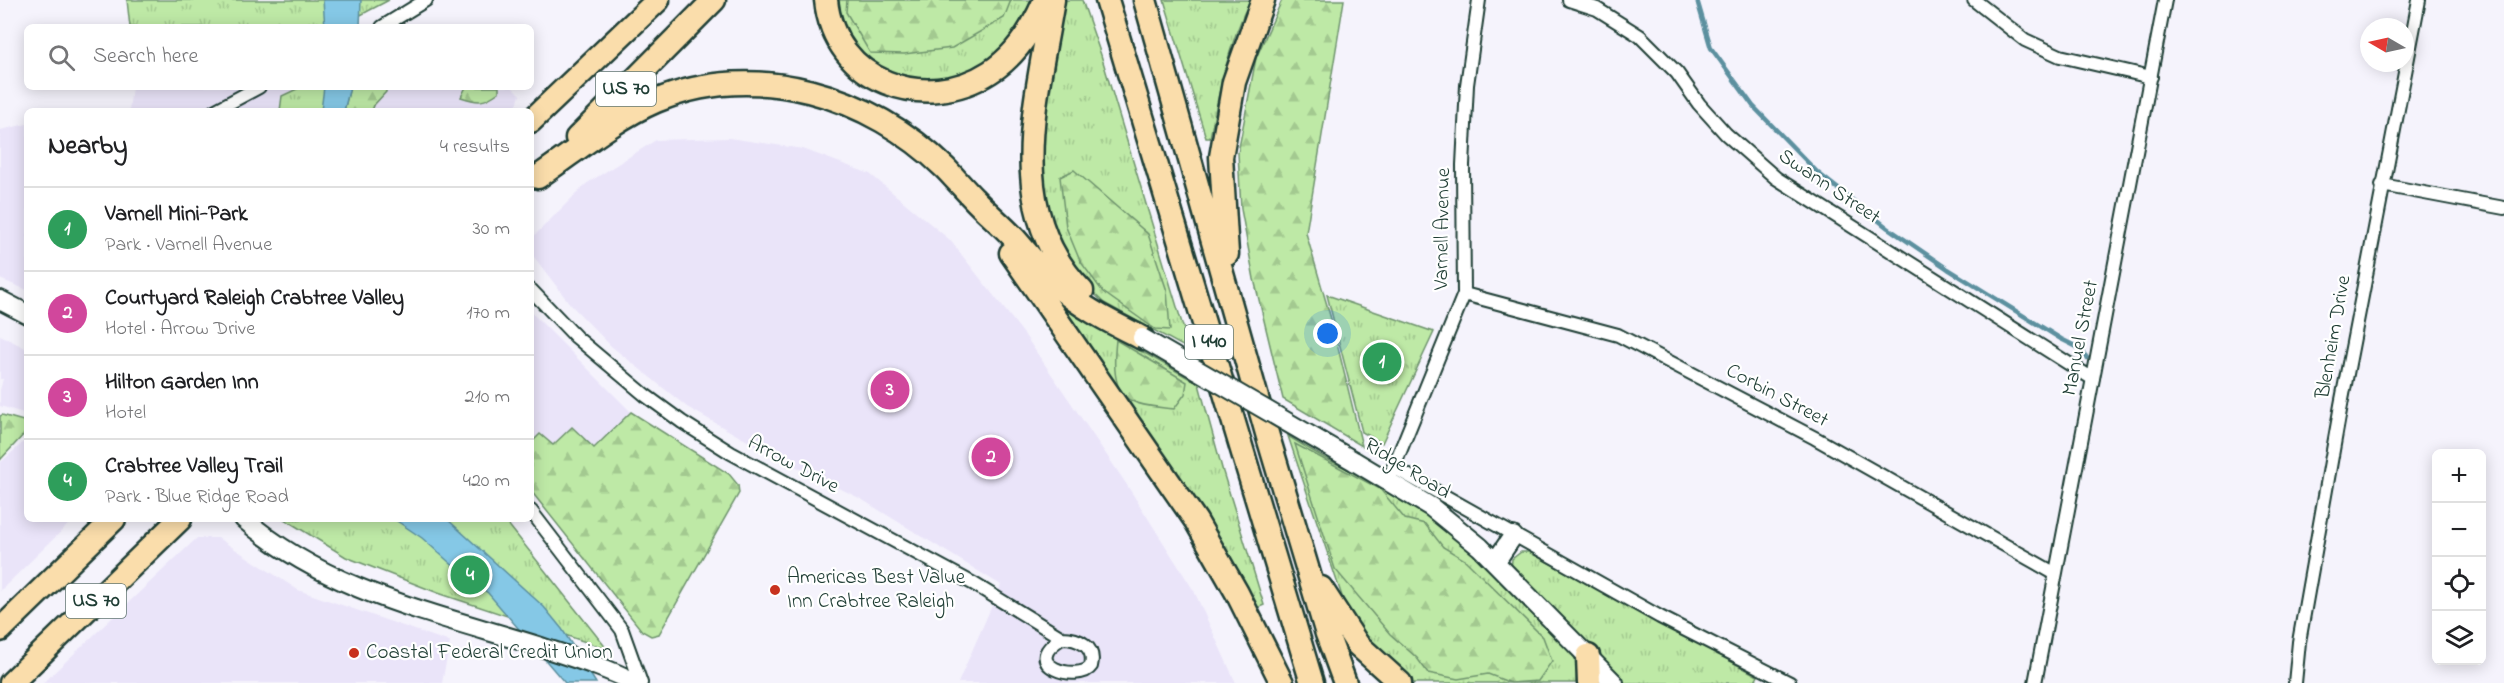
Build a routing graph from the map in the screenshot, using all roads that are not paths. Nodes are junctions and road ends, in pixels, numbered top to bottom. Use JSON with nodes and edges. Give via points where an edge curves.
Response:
{"nodes":[{"id":1,"x":426,"y":0,"type":"edge"},
{"id":2,"x":658,"y":0,"type":"edge"},
{"id":3,"x":714,"y":0,"type":"edge"},
{"id":4,"x":826,"y":0,"type":"edge"},
{"id":5,"x":1045,"y":0,"type":"edge"},
{"id":6,"x":1053,"y":0,"type":"edge"},
{"id":7,"x":1107,"y":0,"type":"edge"},
{"id":8,"x":1145,"y":0,"type":"edge"},
{"id":9,"x":1263,"y":0,"type":"edge"},
{"id":10,"x":1479,"y":0,"type":"edge"},
{"id":11,"x":1569,"y":0,"type":"edge"},
{"id":12,"x":1974,"y":0,"type":"edge"},
{"id":13,"x":2165,"y":0,"type":"edge"},
{"id":14,"x":2419,"y":0,"type":"edge"},
{"id":15,"x":387,"y":24,"type":"edge"},
{"id":16,"x":2151,"y":77,"type":"junction"},
{"id":17,"x":253,"y":90,"type":"edge"},
{"id":18,"x":220,"y":108,"type":"edge"},
{"id":19,"x":534,"y":118,"type":"edge"},
{"id":20,"x":535,"y":181,"type":"edge"},
{"id":21,"x":2382,"y":185,"type":"junction"},
{"id":22,"x":973,"y":198,"type":"junction"},
{"id":23,"x":2504,"y":208,"type":"edge"},
{"id":24,"x":534,"y":294,"type":"edge"},
{"id":25,"x":1464,"y":294,"type":"junction"},
{"id":26,"x":0,"y":300,"type":"edge"},
{"id":27,"x":1231,"y":303,"type":"junction"},
{"id":28,"x":24,"y":312,"type":"edge"},
{"id":29,"x":1142,"y":338,"type":"junction"},
{"id":30,"x":2093,"y":379,"type":"junction"},
{"id":31,"x":1391,"y":474,"type":"junction"},
{"id":32,"x":534,"y":515,"type":"edge"},
{"id":33,"x":111,"y":522,"type":"edge"},
{"id":34,"x":177,"y":522,"type":"edge"},
{"id":35,"x":247,"y":522,"type":"edge"},
{"id":36,"x":1514,"y":536,"type":"junction"},
{"id":37,"x":1305,"y":561,"type":"junction"},
{"id":38,"x":1496,"y":561,"type":"junction"},
{"id":39,"x":2054,"y":573,"type":"junction"},
{"id":40,"x":0,"y":630,"type":"edge"},
{"id":41,"x":1062,"y":638,"type":"junction"},
{"id":42,"x":1588,"y":656,"type":"junction"},
{"id":43,"x":11,"y":683,"type":"edge"},
{"id":44,"x":636,"y":683,"type":"edge"},
{"id":45,"x":641,"y":683,"type":"edge"},
{"id":46,"x":1064,"y":683,"type":"edge"},
{"id":47,"x":1282,"y":683,"type":"edge"},
{"id":48,"x":1312,"y":683,"type":"edge"},
{"id":49,"x":1345,"y":683,"type":"edge"},
{"id":50,"x":1400,"y":683,"type":"edge"},
{"id":51,"x":1589,"y":683,"type":"edge"},
{"id":52,"x":1614,"y":683,"type":"edge"},
{"id":53,"x":1790,"y":683,"type":"edge"},
{"id":54,"x":2035,"y":683,"type":"edge"},
{"id":55,"x":2295,"y":683,"type":"edge"}],
"edges":[{"from":1,"to":15,"type":"street"},
{"from":2,"to":19,"type":"highway","number":"US 70"},
{"from":3,"to":20,"type":"highway","number":"US 70"},
{"from":4,"to":5,"type":"highway","via":[[837,38],[856,63],[890,85],[929,91],[974,81],[1004,62],[1024,38]]},
{"from":6,"to":29,"type":"highway","via":[[1031,152],[1036,210],[1048,246],[1063,270],[1086,294]]},
{"from":7,"to":48,"type":"highway","number":"I 440"},
{"from":8,"to":27,"type":"highway","number":"I 440"},
{"from":9,"to":27,"type":"highway","via":[[1234,82],[1221,157]]},
{"from":10,"to":25,"type":"street","name":"Varnell Avenue","via":[[1463,165]]},
{"from":11,"to":30,"type":"street","name":"Swann Street","via":[[1597,9],[1640,36],[1677,73],[1726,134],[1776,178]]},
{"from":12,"to":16,"type":"street","via":[[2025,40],[2060,56]]},
{"from":13,"to":16,"type":"street","name":"Manuel Street"},
{"from":14,"to":21,"type":"street","name":"Blenheim Drive"},
{"from":16,"to":30,"type":"street","name":"Manuel Street"},
{"from":17,"to":18,"type":"street"},
{"from":20,"to":22,"type":"highway","via":[[611,127],[658,101],[701,88],[752,84],[787,86],[824,95],[879,118],[944,167]]},
{"from":21,"to":23,"type":"street"},
{"from":21,"to":55,"type":"street","name":"Blenheim Drive","via":[[2299,642]]},
{"from":22,"to":29,"type":"highway","via":[[1058,287],[1099,316]]},
{"from":22,"to":47,"type":"highway","via":[[1196,520]]},
{"from":24,"to":41,"type":"street","name":"Arrow Drive","via":[[576,337],[682,422],[738,457],[974,584]]},
{"from":25,"to":31,"type":"street","name":"Varnell Avenue"},
{"from":25,"to":39,"type":"street","name":"Corbin Street","via":[[1618,335],[1815,438]]},
{"from":26,"to":28,"type":"street"},
{"from":27,"to":37,"type":"highway","number":"I 440"},
{"from":29,"to":31,"type":"street","name":"Ridge Road","bridge":true,"via":[[1354,461]]},
{"from":30,"to":39,"type":"street","name":"Manuel Street"},
{"from":31,"to":36,"type":"street","name":"Ridge Road"},
{"from":31,"to":38,"type":"street","name":"Ridge Road"},
{"from":32,"to":45,"type":"street","via":[[622,630]]},
{"from":33,"to":40,"type":"highway","number":"US 70"},
{"from":34,"to":43,"type":"highway","number":"US 70"},
{"from":35,"to":44,"type":"street","via":[[297,559],[386,599],[619,674]]},
{"from":36,"to":38,"type":"street"},
{"from":36,"to":53,"type":"street","name":"Ridge Road"},
{"from":37,"to":49,"type":"highway","number":"I 440"},
{"from":37,"to":50,"type":"highway","via":[[1358,645]]},
{"from":38,"to":42,"type":"street","name":"Ridge Road"},
{"from":39,"to":54,"type":"street","name":"Manuel Street"},
{"from":41,"to":46,"type":"street","name":"Arrow Drive","via":[[1052,644],[1046,661],[1053,677]]},
{"from":41,"to":46,"type":"street","name":"Arrow Drive","via":[[1076,638],[1087,646],[1092,660],[1084,678]]},
{"from":42,"to":51,"type":"highway"},
{"from":42,"to":52,"type":"street","name":"Ridge Road"}]}
